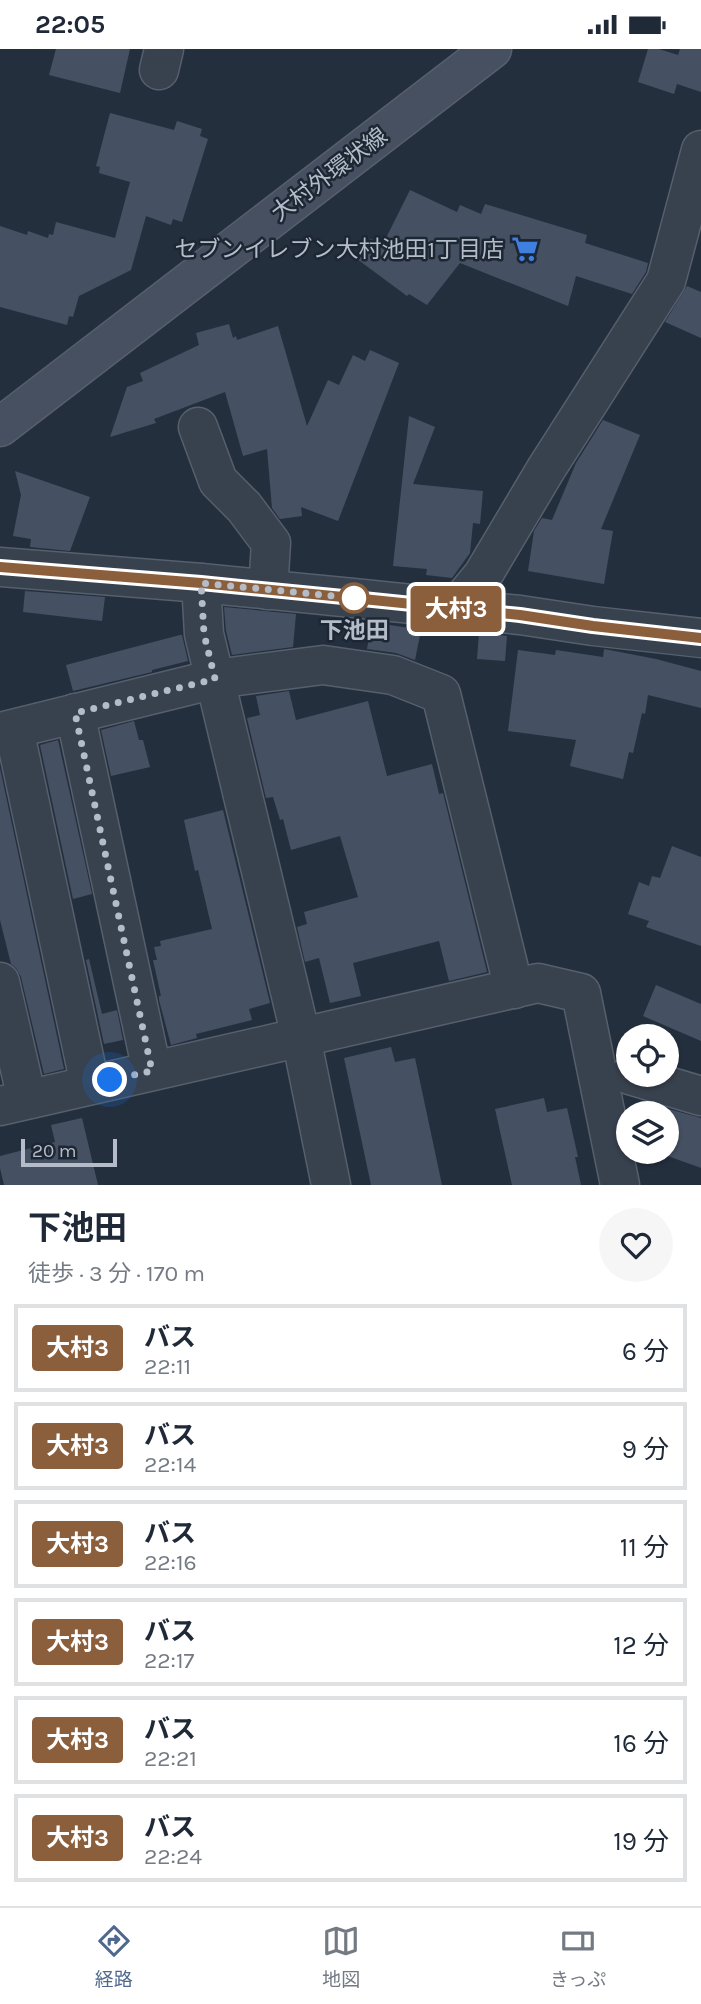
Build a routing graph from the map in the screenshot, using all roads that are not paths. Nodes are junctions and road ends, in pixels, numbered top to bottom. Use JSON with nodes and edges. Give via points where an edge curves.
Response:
{"nodes":[{"id":1,"x":492,"y":49,"type":"edge"},
{"id":2,"x":701,"y":151,"type":"edge"},
{"id":3,"x":0,"y":427,"type":"edge"},
{"id":4,"x":198,"y":427,"type":"dead end"},
{"id":5,"x":0,"y":567,"type":"edge"},
{"id":6,"x":201,"y":583,"type":"junction"},
{"id":7,"x":268,"y":590,"type":"junction"},
{"id":8,"x":455,"y":609,"type":"junction"},
{"id":9,"x":701,"y":638,"type":"edge"},
{"id":10,"x":215,"y":679,"type":"junction"},
{"id":11,"x":75,"y":713,"type":"junction"},
{"id":12,"x":7,"y":731,"type":"edge"},
{"id":13,"x":0,"y":982,"type":"edge"},
{"id":14,"x":513,"y":989,"type":"junction"},
{"id":15,"x":301,"y":1037,"type":"junction"},
{"id":16,"x":616,"y":1067,"type":"edge"},
{"id":17,"x":152,"y":1071,"type":"junction"},
{"id":18,"x":90,"y":1085,"type":"junction"},
{"id":19,"x":619,"y":1087,"type":"edge"},
{"id":20,"x":671,"y":1087,"type":"edge"},
{"id":21,"x":701,"y":1096,"type":"edge"},
{"id":22,"x":14,"y":1103,"type":"edge"},
{"id":23,"x":625,"y":1183,"type":"edge"},
{"id":24,"x":331,"y":1185,"type":"edge"}],
"edges":[{"from":1,"to":3,"type":"main road","name":"大村外環状線"},
{"from":2,"to":8,"type":"street","via":[[666,281],[483,575]]},
{"from":4,"to":7,"type":"street","via":[[218,481],[271,543]]},
{"from":5,"to":6,"type":"street"},
{"from":6,"to":7,"type":"street"},
{"from":6,"to":10,"type":"street","via":[[204,634]]},
{"from":7,"to":8,"type":"street"},
{"from":8,"to":9,"type":"street"},
{"from":10,"to":11,"type":"street"},
{"from":10,"to":14,"type":"street","via":[[323,665],[394,675],[441,694]]},
{"from":10,"to":15,"type":"street"},
{"from":11,"to":12,"type":"street"},
{"from":11,"to":17,"type":"street"},
{"from":12,"to":18,"type":"street"},
{"from":13,"to":22,"type":"street"},
{"from":14,"to":15,"type":"street"},
{"from":14,"to":16,"type":"street","via":[[538,983],[581,993]]},
{"from":15,"to":17,"type":"street"},
{"from":15,"to":24,"type":"street"},
{"from":17,"to":18,"type":"street"},
{"from":18,"to":22,"type":"street"},
{"from":19,"to":23,"type":"street"},
{"from":20,"to":21,"type":"street"}]}
